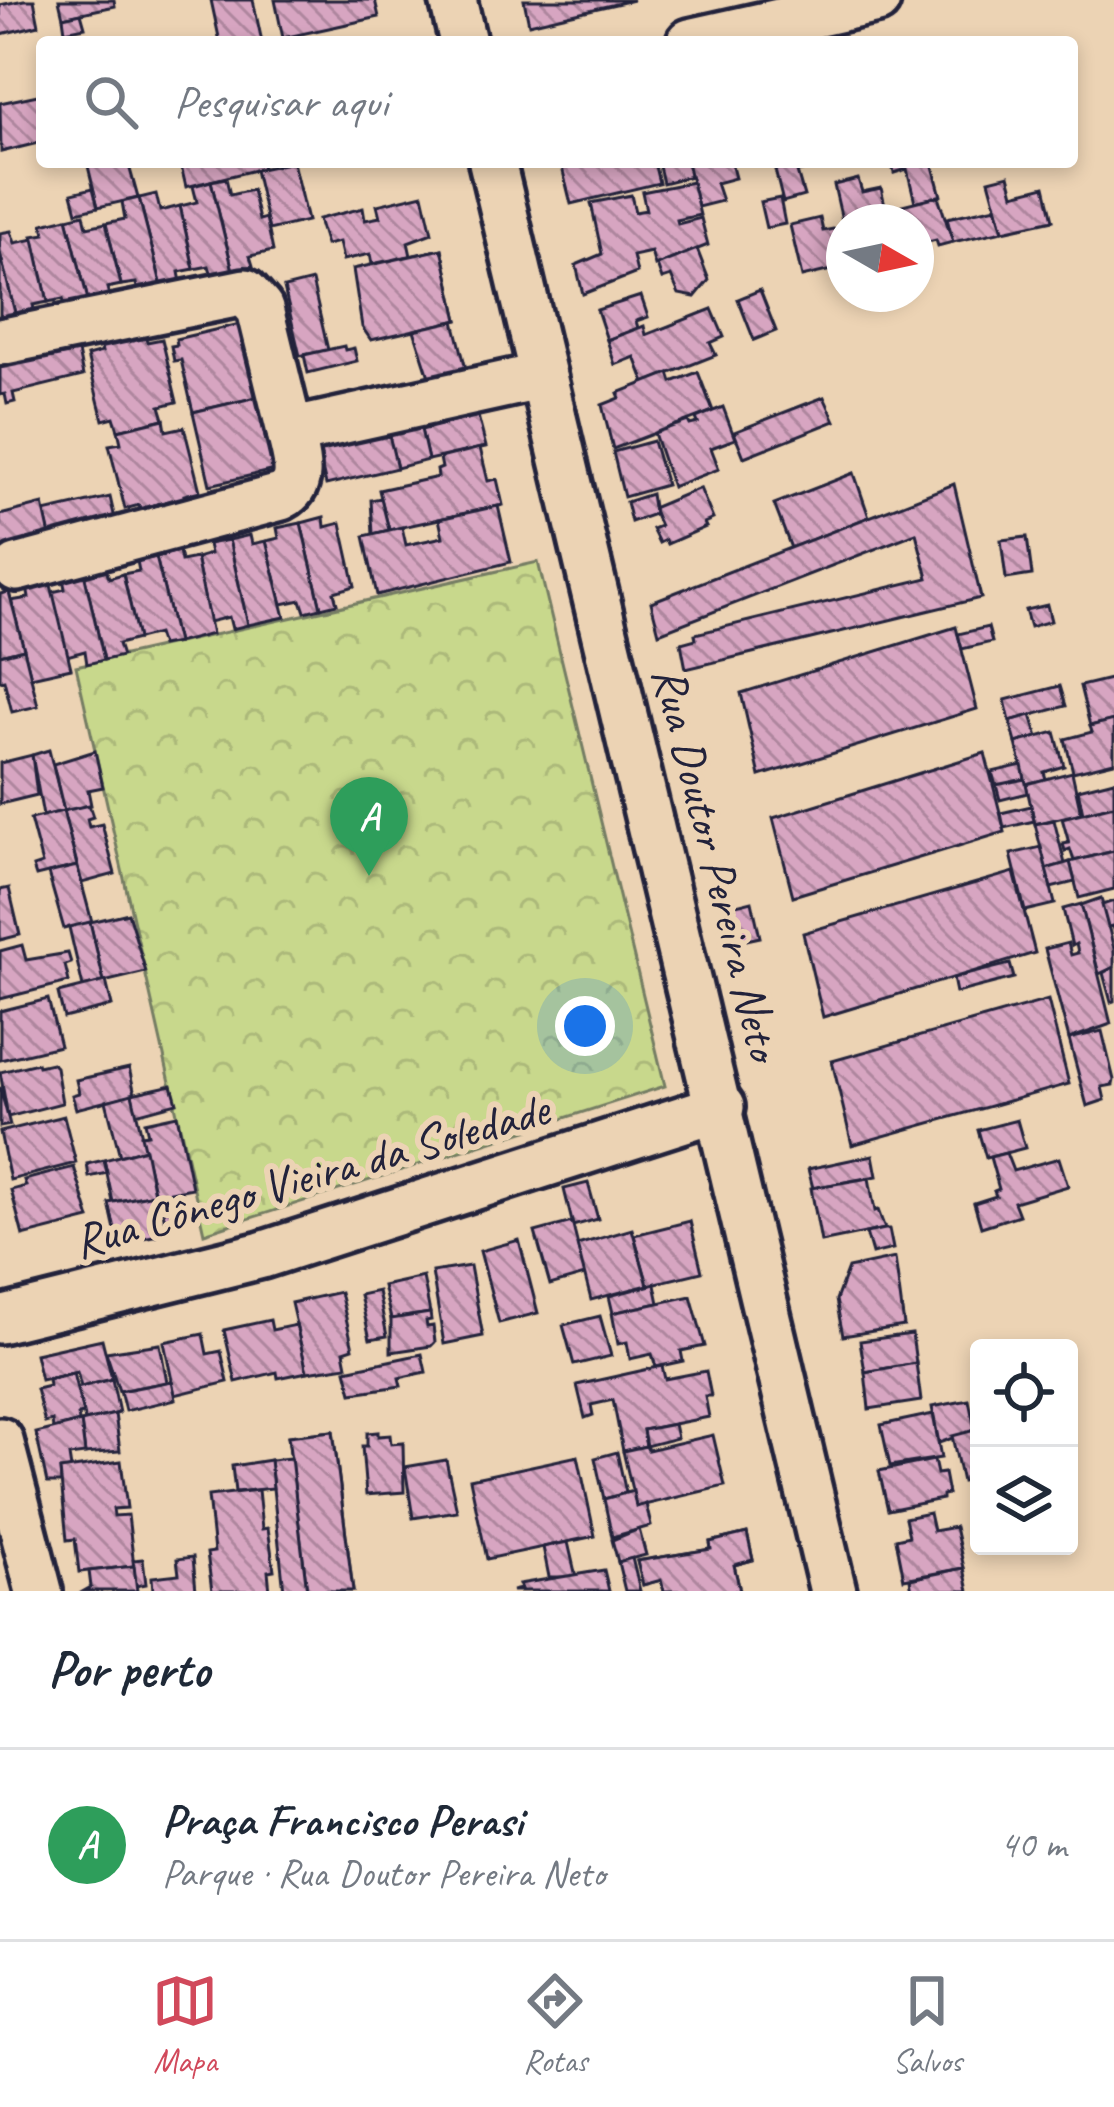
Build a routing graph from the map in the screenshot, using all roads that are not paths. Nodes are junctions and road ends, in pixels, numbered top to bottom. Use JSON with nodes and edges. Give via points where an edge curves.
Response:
{"nodes":[{"id":1,"x":454,"y":0,"type":"edge"},
{"id":2,"x":877,"y":0,"type":"edge"},
{"id":3,"x":463,"y":36,"type":"edge"},
{"id":4,"x":717,"y":36,"type":"edge"},
{"id":5,"x":493,"y":168,"type":"edge"},
{"id":6,"x":0,"y":342,"type":"edge"},
{"id":7,"x":543,"y":376,"type":"junction"},
{"id":8,"x":290,"y":432,"type":"junction"},
{"id":9,"x":17,"y":568,"type":"dead end"},
{"id":10,"x":721,"y":1107,"type":"junction"},
{"id":11,"x":0,"y":1320,"type":"edge"},
{"id":12,"x":0,"y":1441,"type":"edge"},
{"id":13,"x":39,"y":1591,"type":"edge"},
{"id":14,"x":833,"y":1591,"type":"edge"}],
"edges":[{"from":1,"to":3,"type":"street"},
{"from":2,"to":4,"type":"street"},
{"from":5,"to":7,"type":"street","name":"Rua Doutor Pereira Neto"},
{"from":6,"to":8,"type":"street","via":[[244,292],[260,309]]},
{"from":7,"to":8,"type":"street"},
{"from":7,"to":10,"type":"street","name":"Rua Doutor Pereira Neto"},
{"from":8,"to":9,"type":"street","via":[[297,482],[291,492]]},
{"from":10,"to":11,"type":"street","name":"Rua Cônego Vieira da Soledade","via":[[262,1255]]},
{"from":10,"to":14,"type":"street","name":"Rua Doutor Pereira Neto"},
{"from":12,"to":13,"type":"street"}]}
